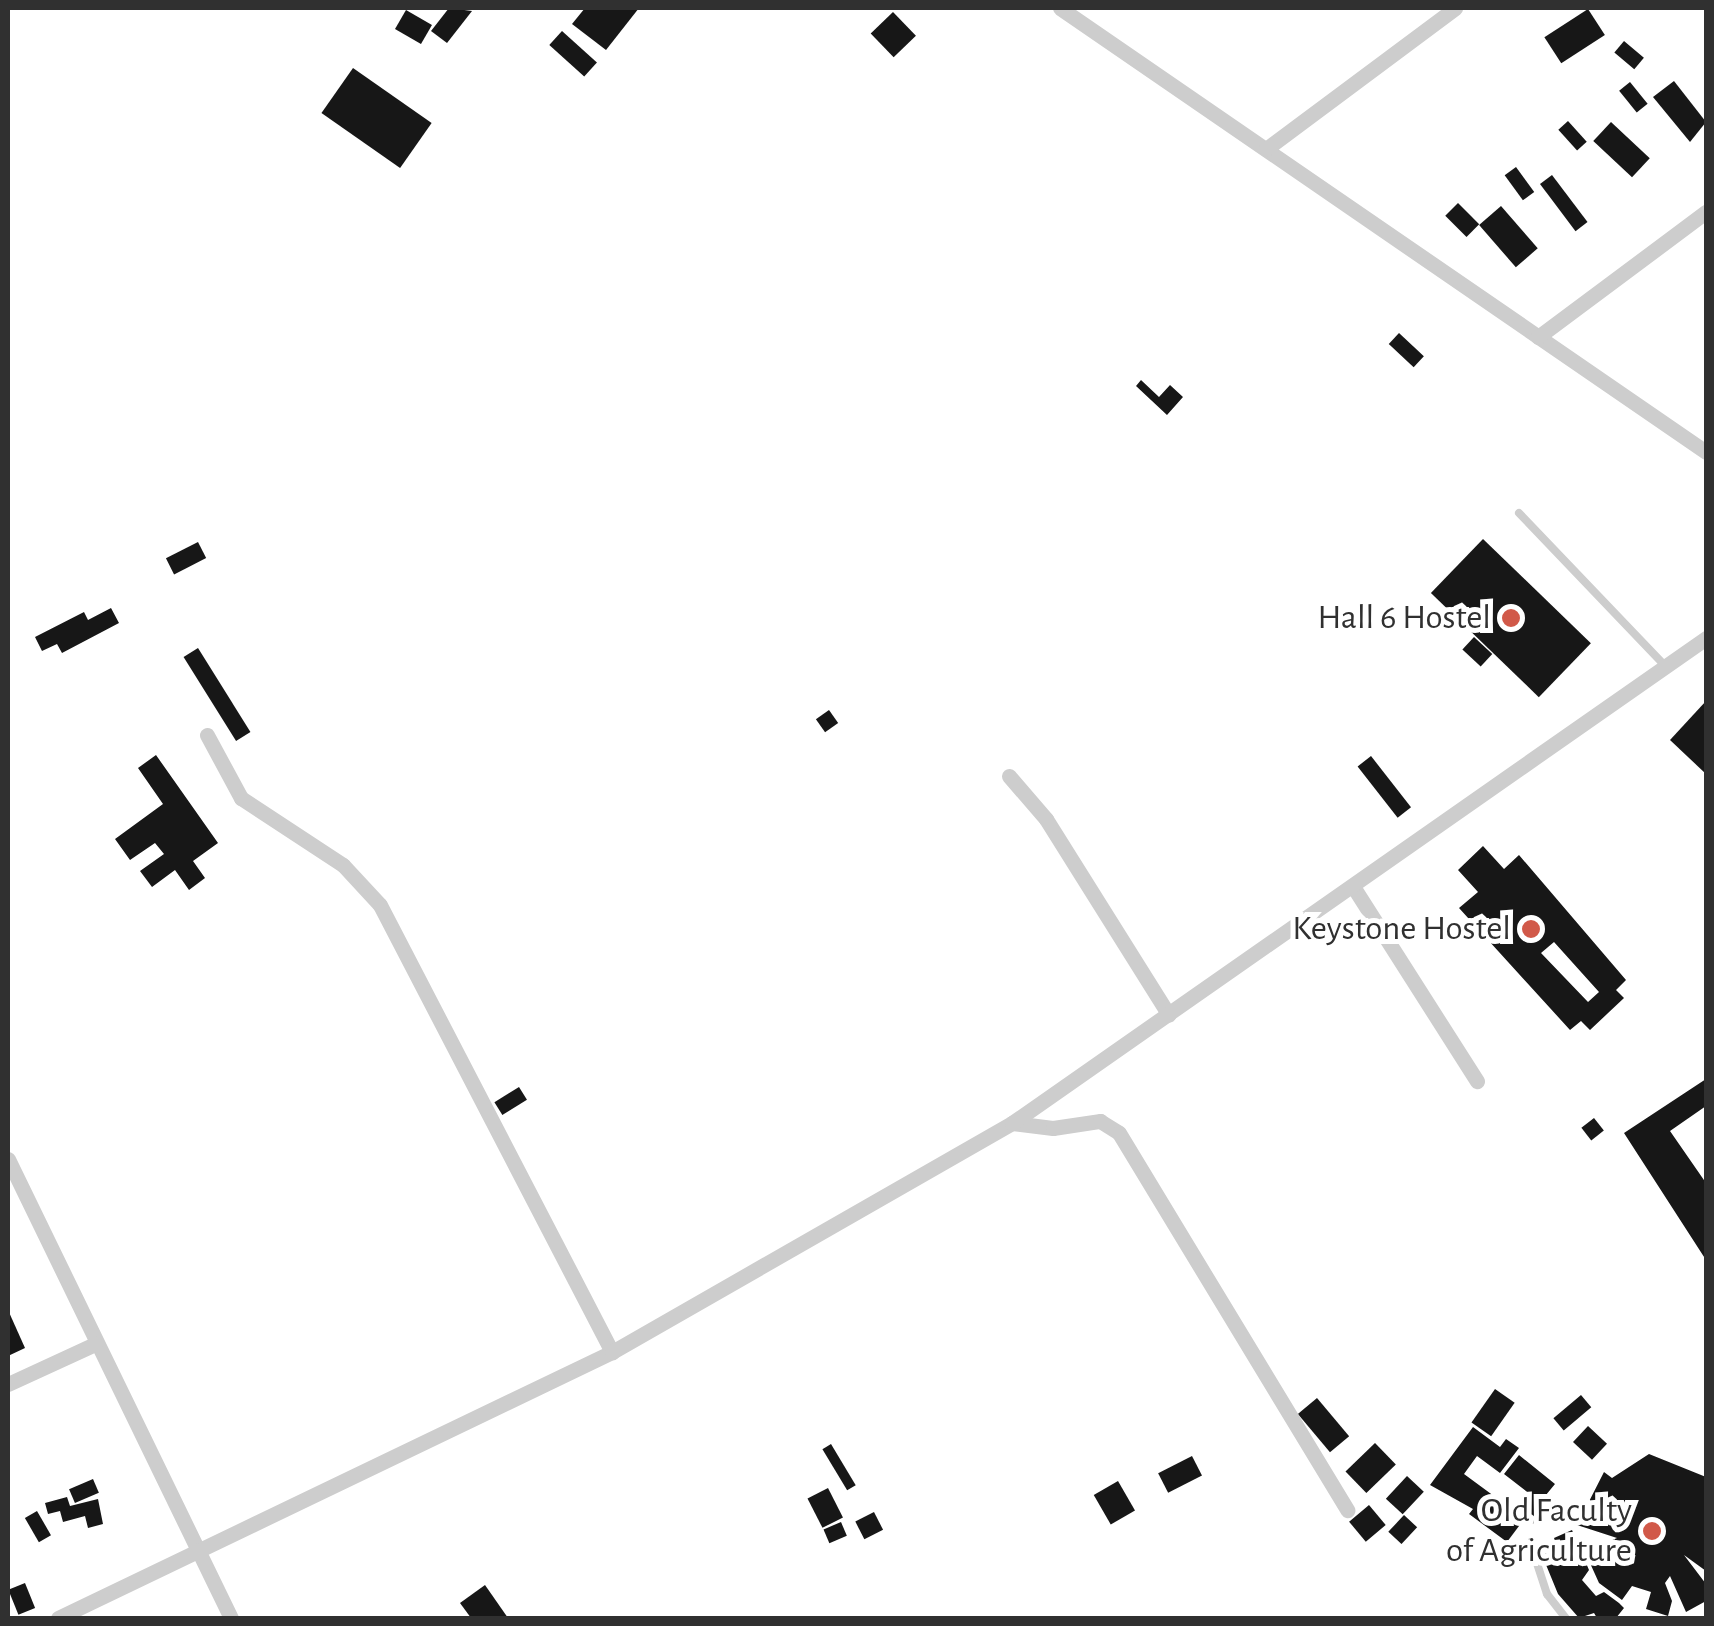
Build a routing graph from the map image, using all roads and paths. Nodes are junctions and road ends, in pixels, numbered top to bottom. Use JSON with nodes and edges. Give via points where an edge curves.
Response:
{"nodes":[{"id":1,"x":1060,"y":8,"type":"edge"},
{"id":2,"x":1455,"y":8,"type":"edge"},
{"id":3,"x":1266,"y":150,"type":"junction"},
{"id":4,"x":1706,"y":212,"type":"edge"},
{"id":5,"x":1538,"y":337,"type":"junction"},
{"id":6,"x":1706,"y":452,"type":"edge"},
{"id":7,"x":1519,"y":513,"type":"dead end"},
{"id":8,"x":1706,"y":638,"type":"edge"},
{"id":9,"x":1666,"y":666,"type":"junction"},
{"id":10,"x":207,"y":735,"type":"dead end"},
{"id":11,"x":1009,"y":776,"type":"dead end"},
{"id":12,"x":1354,"y":888,"type":"junction"},
{"id":13,"x":1169,"y":1014,"type":"junction"},
{"id":14,"x":1476,"y":1081,"type":"dead end"},
{"id":15,"x":1012,"y":1123,"type":"junction"},
{"id":16,"x":8,"y":1159,"type":"edge"},
{"id":17,"x":94,"y":1344,"type":"junction"},
{"id":18,"x":612,"y":1352,"type":"junction"},
{"id":19,"x":8,"y":1384,"type":"edge"},
{"id":20,"x":1347,"y":1510,"type":"dead end"},
{"id":21,"x":1530,"y":1542,"type":"dead end"},
{"id":22,"x":196,"y":1550,"type":"junction"},
{"id":23,"x":65,"y":1617,"type":"edge"},
{"id":24,"x":231,"y":1618,"type":"edge"},
{"id":25,"x":1566,"y":1618,"type":"edge"}],
"edges":[{"from":1,"to":3,"type":"street"},
{"from":2,"to":3,"type":"street"},
{"from":3,"to":5,"type":"street"},
{"from":4,"to":5,"type":"street"},
{"from":5,"to":6,"type":"street"},
{"from":7,"to":9,"type":"lane"},
{"from":8,"to":9,"type":"street"},
{"from":9,"to":12,"type":"street"},
{"from":10,"to":18,"type":"street","via":[[241,798],[343,865],[380,905]]},
{"from":11,"to":13,"type":"street","via":[[1046,819]]},
{"from":12,"to":13,"type":"street"},
{"from":12,"to":14,"type":"street"},
{"from":13,"to":15,"type":"street"},
{"from":15,"to":18,"type":"street"},
{"from":15,"to":20,"type":"street","via":[[1053,1128],[1100,1121],[1119,1133]]},
{"from":16,"to":17,"type":"street"},
{"from":17,"to":19,"type":"street"},
{"from":17,"to":22,"type":"street"},
{"from":18,"to":22,"type":"street"},
{"from":21,"to":25,"type":"lane","via":[[1548,1594]]},
{"from":22,"to":23,"type":"street"},
{"from":22,"to":24,"type":"street"}]}
